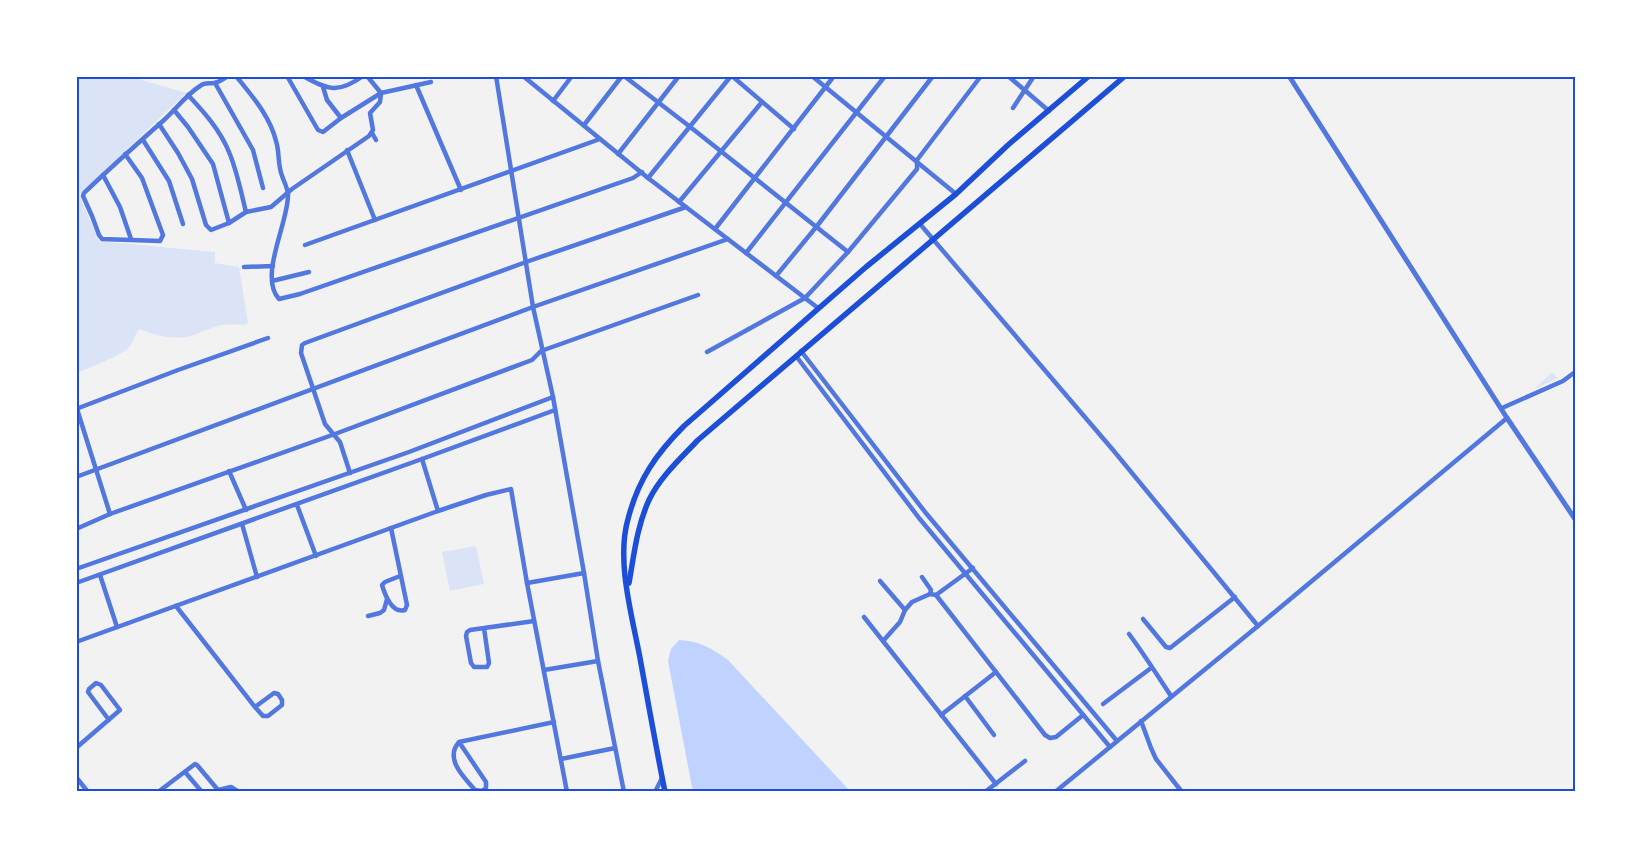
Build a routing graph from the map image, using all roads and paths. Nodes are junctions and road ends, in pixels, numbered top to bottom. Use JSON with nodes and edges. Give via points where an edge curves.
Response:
{"nodes":[{"id":1,"x":236,"y":76,"type":"edge"},
{"id":2,"x":287,"y":76,"type":"edge"},
{"id":3,"x":303,"y":76,"type":"edge"},
{"id":4,"x":363,"y":76,"type":"edge"},
{"id":5,"x":367,"y":76,"type":"edge"},
{"id":6,"x":496,"y":76,"type":"edge"},
{"id":7,"x":522,"y":76,"type":"edge"},
{"id":8,"x":572,"y":76,"type":"edge"},
{"id":9,"x":623,"y":76,"type":"edge"},
{"id":10,"x":679,"y":76,"type":"edge"},
{"id":11,"x":732,"y":76,"type":"edge"},
{"id":12,"x":812,"y":76,"type":"edge"},
{"id":13,"x":834,"y":76,"type":"edge"},
{"id":14,"x":885,"y":76,"type":"edge"},
{"id":15,"x":933,"y":76,"type":"edge"},
{"id":16,"x":981,"y":76,"type":"edge"},
{"id":17,"x":1008,"y":76,"type":"edge"},
{"id":18,"x":1034,"y":76,"type":"edge"},
{"id":19,"x":1089,"y":76,"type":"edge"},
{"id":20,"x":1125,"y":76,"type":"edge"},
{"id":21,"x":1289,"y":76,"type":"edge"},
{"id":22,"x":227,"y":77,"type":"edge"},
{"id":23,"x":431,"y":82,"type":"dead end"},
{"id":24,"x":215,"y":83,"type":"junction"},
{"id":25,"x":416,"y":86,"type":"junction"},
{"id":26,"x":826,"y":87,"type":"junction"},
{"id":27,"x":322,"y":88,"type":"junction"},
{"id":28,"x":1025,"y":90,"type":"junction"},
{"id":29,"x":381,"y":93,"type":"junction"},
{"id":30,"x":188,"y":95,"type":"junction"},
{"id":31,"x":553,"y":101,"type":"junction"},
{"id":32,"x":658,"y":102,"type":"junction"},
{"id":33,"x":762,"y":102,"type":"junction"},
{"id":34,"x":1013,"y":108,"type":"dead end"},
{"id":35,"x":174,"y":110,"type":"junction"},
{"id":36,"x":1049,"y":111,"type":"junction"},
{"id":37,"x":856,"y":112,"type":"junction"},
{"id":38,"x":341,"y":118,"type":"junction"},
{"id":39,"x":159,"y":124,"type":"junction"},
{"id":40,"x":584,"y":125,"type":"junction"},
{"id":41,"x":690,"y":126,"type":"junction"},
{"id":42,"x":794,"y":129,"type":"junction"},
{"id":43,"x":372,"y":133,"type":"junction"},
{"id":44,"x":887,"y":136,"type":"junction"},
{"id":45,"x":600,"y":139,"type":"junction"},
{"id":46,"x":142,"y":140,"type":"junction"},
{"id":47,"x":376,"y":140,"type":"dead end"},
{"id":48,"x":347,"y":150,"type":"junction"},
{"id":49,"x":720,"y":150,"type":"junction"},
{"id":50,"x":125,"y":154,"type":"junction"},
{"id":51,"x":618,"y":154,"type":"junction"},
{"id":52,"x":917,"y":160,"type":"junction"},
{"id":53,"x":511,"y":172,"type":"junction"},
{"id":54,"x":642,"y":172,"type":"junction"},
{"id":55,"x":103,"y":175,"type":"junction"},
{"id":56,"x":648,"y":178,"type":"junction"},
{"id":57,"x":755,"y":178,"type":"junction"},
{"id":58,"x":263,"y":188,"type":"dead end"},
{"id":59,"x":461,"y":190,"type":"junction"},
{"id":60,"x":288,"y":192,"type":"junction"},
{"id":61,"x":956,"y":194,"type":"junction"},
{"id":62,"x":680,"y":202,"type":"junction"},
{"id":63,"x":787,"y":202,"type":"junction"},
{"id":64,"x":686,"y":207,"type":"junction"},
{"id":65,"x":246,"y":212,"type":"junction"},
{"id":66,"x":518,"y":218,"type":"junction"},
{"id":67,"x":375,"y":220,"type":"junction"},
{"id":68,"x":228,"y":223,"type":"junction"},
{"id":69,"x":183,"y":224,"type":"dead end"},
{"id":70,"x":920,"y":224,"type":"junction"},
{"id":71,"x":817,"y":226,"type":"junction"},
{"id":72,"x":715,"y":229,"type":"junction"},
{"id":73,"x":131,"y":239,"type":"junction"},
{"id":74,"x":728,"y":239,"type":"junction"},
{"id":75,"x":933,"y":240,"type":"junction"},
{"id":76,"x":305,"y":245,"type":"dead end"},
{"id":77,"x":848,"y":252,"type":"junction"},
{"id":78,"x":746,"y":253,"type":"junction"},
{"id":79,"x":526,"y":262,"type":"junction"},
{"id":80,"x":273,"y":266,"type":"junction"},
{"id":81,"x":244,"y":267,"type":"dead end"},
{"id":82,"x":309,"y":272,"type":"dead end"},
{"id":83,"x":776,"y":276,"type":"junction"},
{"id":84,"x":272,"y":281,"type":"junction"},
{"id":85,"x":698,"y":295,"type":"dead end"},
{"id":86,"x":805,"y":298,"type":"junction"},
{"id":87,"x":533,"y":307,"type":"junction"},
{"id":88,"x":818,"y":308,"type":"junction"},
{"id":89,"x":268,"y":338,"type":"dead end"},
{"id":90,"x":541,"y":351,"type":"junction"},
{"id":91,"x":801,"y":351,"type":"junction"},
{"id":92,"x":706,"y":352,"type":"dead end"},
{"id":93,"x":796,"y":356,"type":"junction"},
{"id":94,"x":1575,"y":372,"type":"edge"},
{"id":95,"x":313,"y":389,"type":"junction"},
{"id":96,"x":553,"y":397,"type":"junction"},
{"id":97,"x":1502,"y":408,"type":"junction"},
{"id":98,"x":77,"y":409,"type":"edge"},
{"id":99,"x":555,"y":410,"type":"junction"},
{"id":100,"x":1507,"y":418,"type":"junction"},
{"id":101,"x":497,"y":419,"type":"junction"},
{"id":102,"x":500,"y":430,"type":"junction"},
{"id":103,"x":335,"y":434,"type":"junction"},
{"id":104,"x":422,"y":459,"type":"junction"},
{"id":105,"x":96,"y":469,"type":"junction"},
{"id":106,"x":229,"y":471,"type":"junction"},
{"id":107,"x":350,"y":473,"type":"junction"},
{"id":108,"x":76,"y":477,"type":"edge"},
{"id":109,"x":297,"y":504,"type":"junction"},
{"id":110,"x":246,"y":510,"type":"junction"},
{"id":111,"x":438,"y":511,"type":"junction"},
{"id":112,"x":925,"y":512,"type":"junction"},
{"id":113,"x":110,"y":514,"type":"junction"},
{"id":114,"x":919,"y":518,"type":"junction"},
{"id":115,"x":1575,"y":519,"type":"edge"},
{"id":116,"x":242,"y":524,"type":"junction"},
{"id":117,"x":391,"y":528,"type":"junction"},
{"id":118,"x":76,"y":529,"type":"edge"},
{"id":119,"x":951,"y":542,"type":"junction"},
{"id":120,"x":944,"y":548,"type":"junction"},
{"id":121,"x":316,"y":556,"type":"junction"},
{"id":122,"x":973,"y":568,"type":"junction"},
{"id":123,"x":76,"y":569,"type":"edge"},
{"id":124,"x":584,"y":573,"type":"junction"},
{"id":125,"x":966,"y":574,"type":"junction"},
{"id":126,"x":100,"y":575,"type":"junction"},
{"id":127,"x":400,"y":576,"type":"junction"},
{"id":128,"x":257,"y":577,"type":"junction"},
{"id":129,"x":922,"y":577,"type":"dead end"},
{"id":130,"x":880,"y":581,"type":"dead end"},
{"id":131,"x":76,"y":583,"type":"edge"},
{"id":132,"x":527,"y":583,"type":"junction"},
{"id":133,"x":628,"y":590,"type":"junction"},
{"id":134,"x":930,"y":594,"type":"junction"},
{"id":135,"x":936,"y":595,"type":"junction"},
{"id":136,"x":1235,"y":597,"type":"junction"},
{"id":137,"x":387,"y":599,"type":"junction"},
{"id":138,"x":176,"y":606,"type":"junction"},
{"id":139,"x":904,"y":610,"type":"junction"},
{"id":140,"x":368,"y":616,"type":"dead end"},
{"id":141,"x":864,"y":617,"type":"dead end"},
{"id":142,"x":1143,"y":619,"type":"dead end"},
{"id":143,"x":534,"y":621,"type":"junction"},
{"id":144,"x":117,"y":626,"type":"junction"},
{"id":145,"x":1258,"y":626,"type":"junction"},
{"id":146,"x":484,"y":628,"type":"junction"},
{"id":147,"x":1129,"y":634,"type":"dead end"},
{"id":148,"x":882,"y":641,"type":"junction"},
{"id":149,"x":76,"y":642,"type":"edge"},
{"id":150,"x":1040,"y":648,"type":"junction"},
{"id":151,"x":1033,"y":654,"type":"junction"},
{"id":152,"x":598,"y":661,"type":"junction"},
{"id":153,"x":1151,"y":668,"type":"junction"},
{"id":154,"x":544,"y":670,"type":"junction"},
{"id":155,"x":996,"y":672,"type":"junction"},
{"id":156,"x":965,"y":696,"type":"junction"},
{"id":157,"x":1171,"y":696,"type":"junction"},
{"id":158,"x":1103,"y":704,"type":"dead end"},
{"id":159,"x":255,"y":707,"type":"junction"},
{"id":160,"x":941,"y":715,"type":"junction"},
{"id":161,"x":1083,"y":715,"type":"junction"},
{"id":162,"x":110,"y":720,"type":"junction"},
{"id":163,"x":1141,"y":721,"type":"junction"},
{"id":164,"x":554,"y":722,"type":"junction"},
{"id":165,"x":994,"y":735,"type":"dead end"},
{"id":166,"x":1117,"y":741,"type":"junction"},
{"id":167,"x":459,"y":742,"type":"junction"},
{"id":168,"x":1110,"y":747,"type":"junction"},
{"id":169,"x":76,"y":748,"type":"edge"},
{"id":170,"x":615,"y":748,"type":"junction"},
{"id":171,"x":561,"y":758,"type":"junction"},
{"id":172,"x":1025,"y":762,"type":"dead end"},
{"id":173,"x":185,"y":772,"type":"junction"},
{"id":174,"x":76,"y":777,"type":"edge"},
{"id":175,"x":662,"y":778,"type":"junction"},
{"id":176,"x":996,"y":784,"type":"junction"},
{"id":177,"x":85,"y":791,"type":"edge"},
{"id":178,"x":218,"y":791,"type":"edge"},
{"id":179,"x":158,"y":792,"type":"edge"},
{"id":180,"x":202,"y":792,"type":"edge"},
{"id":181,"x":239,"y":792,"type":"edge"},
{"id":182,"x":568,"y":792,"type":"edge"},
{"id":183,"x":624,"y":792,"type":"edge"},
{"id":184,"x":655,"y":792,"type":"edge"},
{"id":185,"x":665,"y":792,"type":"edge"},
{"id":186,"x":985,"y":792,"type":"edge"},
{"id":187,"x":1055,"y":792,"type":"edge"},
{"id":188,"x":1182,"y":792,"type":"edge"}],
"edges":[{"from":1,"to":60,"type":"street","via":[[263,110],[273,130]]},
{"from":2,"to":38,"type":"street","via":[[319,131],[325,131]]},
{"from":3,"to":27,"type":"street"},
{"from":4,"to":27,"type":"street","via":[[343,88]]},
{"from":5,"to":29,"type":"street"},
{"from":6,"to":53,"type":"street"},
{"from":7,"to":31,"type":"street"},
{"from":8,"to":31,"type":"street"},
{"from":9,"to":32,"type":"street"},
{"from":9,"to":40,"type":"street"},
{"from":10,"to":32,"type":"street"},
{"from":11,"to":33,"type":"street"},
{"from":11,"to":41,"type":"street"},
{"from":12,"to":26,"type":"street"},
{"from":13,"to":26,"type":"street"},
{"from":14,"to":37,"type":"street"},
{"from":15,"to":44,"type":"street"},
{"from":16,"to":52,"type":"street"},
{"from":17,"to":28,"type":"street"},
{"from":18,"to":28,"type":"street"},
{"from":19,"to":36,"type":"main road"},
{"from":20,"to":75,"type":"main road"},
{"from":21,"to":97,"type":"street"},
{"from":22,"to":24,"type":"street"},
{"from":23,"to":25,"type":"street"},
{"from":24,"to":30,"type":"street","via":[[202,84]]},
{"from":24,"to":58,"type":"street","via":[[253,150]]},
{"from":25,"to":29,"type":"street"},
{"from":25,"to":59,"type":"street"},
{"from":26,"to":37,"type":"street"},
{"from":26,"to":42,"type":"street"},
{"from":27,"to":38,"type":"street"},
{"from":28,"to":34,"type":"street"},
{"from":28,"to":36,"type":"street"},
{"from":29,"to":38,"type":"street"},
{"from":29,"to":43,"type":"street","via":[[380,102],[370,113]]},
{"from":30,"to":35,"type":"street"},
{"from":30,"to":65,"type":"street","via":[[206,114],[229,151]]},
{"from":31,"to":40,"type":"street"},
{"from":32,"to":41,"type":"street"},
{"from":32,"to":51,"type":"street"},
{"from":33,"to":42,"type":"street"},
{"from":33,"to":49,"type":"street"},
{"from":35,"to":39,"type":"street"},
{"from":35,"to":68,"type":"street","via":[[213,164]]},
{"from":36,"to":61,"type":"main road"},
{"from":37,"to":44,"type":"street"},
{"from":37,"to":63,"type":"street"},
{"from":39,"to":46,"type":"street"},
{"from":39,"to":68,"type":"street","via":[[192,180],[209,229]]},
{"from":40,"to":45,"type":"street"},
{"from":41,"to":49,"type":"street"},
{"from":41,"to":56,"type":"street"},
{"from":42,"to":57,"type":"street"},
{"from":43,"to":47,"type":"street"},
{"from":43,"to":48,"type":"street"},
{"from":44,"to":52,"type":"street"},
{"from":44,"to":71,"type":"street"},
{"from":45,"to":51,"type":"street"},
{"from":45,"to":53,"type":"street"},
{"from":46,"to":50,"type":"street"},
{"from":46,"to":69,"type":"street","via":[[169,181]]},
{"from":48,"to":60,"type":"street"},
{"from":48,"to":67,"type":"street"},
{"from":49,"to":57,"type":"street"},
{"from":49,"to":62,"type":"street"},
{"from":50,"to":55,"type":"street"},
{"from":50,"to":73,"type":"street","via":[[142,178],[164,235],[157,242]]},
{"from":51,"to":54,"type":"street"},
{"from":52,"to":61,"type":"street"},
{"from":52,"to":77,"type":"street","via":[[917,169]]},
{"from":53,"to":59,"type":"street"},
{"from":53,"to":66,"type":"street"},
{"from":54,"to":56,"type":"street"},
{"from":54,"to":66,"type":"street"},
{"from":55,"to":73,"type":"street","via":[[120,207]]},
{"from":55,"to":73,"type":"street","via":[[83,196],[101,238]]},
{"from":56,"to":62,"type":"street"},
{"from":57,"to":63,"type":"street"},
{"from":57,"to":72,"type":"street"},
{"from":59,"to":67,"type":"street"},
{"from":60,"to":65,"type":"street","via":[[271,207]]},
{"from":60,"to":80,"type":"street"},
{"from":61,"to":70,"type":"main road"},
{"from":62,"to":64,"type":"street"},
{"from":63,"to":71,"type":"street"},
{"from":63,"to":78,"type":"street"},
{"from":64,"to":72,"type":"street"},
{"from":64,"to":79,"type":"street"},
{"from":65,"to":68,"type":"street"},
{"from":66,"to":79,"type":"street"},
{"from":66,"to":84,"type":"street","via":[[300,294],[279,299]]},
{"from":67,"to":76,"type":"street"},
{"from":70,"to":75,"type":"street"},
{"from":70,"to":88,"type":"main road"},
{"from":71,"to":77,"type":"street"},
{"from":71,"to":83,"type":"street"},
{"from":72,"to":74,"type":"street"},
{"from":74,"to":78,"type":"street"},
{"from":74,"to":87,"type":"street"},
{"from":75,"to":91,"type":"main road"},
{"from":75,"to":136,"type":"street"},
{"from":77,"to":86,"type":"street"},
{"from":78,"to":83,"type":"street"},
{"from":79,"to":87,"type":"street"},
{"from":79,"to":95,"type":"street","via":[[302,345],[301,354]]},
{"from":80,"to":81,"type":"street"},
{"from":80,"to":84,"type":"street"},
{"from":82,"to":84,"type":"street"},
{"from":83,"to":86,"type":"street"},
{"from":85,"to":90,"type":"street"},
{"from":86,"to":88,"type":"street"},
{"from":86,"to":92,"type":"street"},
{"from":87,"to":90,"type":"street"},
{"from":87,"to":95,"type":"street"},
{"from":88,"to":133,"type":"main road","via":[[684,426],[649,466],[627,520],[623,547]]},
{"from":89,"to":98,"type":"street"},
{"from":90,"to":96,"type":"street"},
{"from":90,"to":103,"type":"street","via":[[532,360]]},
{"from":91,"to":93,"type":"main road"},
{"from":91,"to":112,"type":"street"},
{"from":93,"to":114,"type":"street"},
{"from":93,"to":133,"type":"main road","via":[[698,440],[666,476],[650,499],[642,520]]},
{"from":94,"to":97,"type":"street","via":[[1563,381]]},
{"from":95,"to":103,"type":"street","via":[[325,424]]},
{"from":95,"to":105,"type":"street"},
{"from":96,"to":99,"type":"street"},
{"from":96,"to":101,"type":"street"},
{"from":97,"to":100,"type":"street"},
{"from":98,"to":105,"type":"street"},
{"from":99,"to":102,"type":"street"},
{"from":99,"to":124,"type":"street"},
{"from":100,"to":115,"type":"street"},
{"from":100,"to":145,"type":"street"},
{"from":101,"to":102,"type":"street"},
{"from":101,"to":107,"type":"street"},
{"from":102,"to":104,"type":"street"},
{"from":103,"to":106,"type":"street"},
{"from":103,"to":107,"type":"street"},
{"from":104,"to":109,"type":"street"},
{"from":104,"to":111,"type":"street"},
{"from":105,"to":108,"type":"street"},
{"from":105,"to":113,"type":"street"},
{"from":106,"to":110,"type":"street"},
{"from":106,"to":113,"type":"street"},
{"from":107,"to":110,"type":"street"},
{"from":109,"to":116,"type":"street"},
{"from":109,"to":121,"type":"street"},
{"from":110,"to":123,"type":"street"},
{"from":111,"to":117,"type":"street"},
{"from":111,"to":132,"type":"street","via":[[511,488]]},
{"from":112,"to":114,"type":"street"},
{"from":112,"to":119,"type":"street"},
{"from":113,"to":118,"type":"street"},
{"from":114,"to":120,"type":"street"},
{"from":116,"to":126,"type":"street"},
{"from":116,"to":128,"type":"street"},
{"from":117,"to":121,"type":"street"},
{"from":117,"to":127,"type":"street"},
{"from":119,"to":120,"type":"street"},
{"from":119,"to":122,"type":"street"},
{"from":120,"to":125,"type":"street"},
{"from":121,"to":128,"type":"street"},
{"from":122,"to":125,"type":"street"},
{"from":122,"to":150,"type":"street"},
{"from":124,"to":132,"type":"street"},
{"from":124,"to":152,"type":"street"},
{"from":125,"to":135,"type":"street"},
{"from":125,"to":151,"type":"street"},
{"from":126,"to":131,"type":"street"},
{"from":126,"to":144,"type":"street"},
{"from":127,"to":137,"type":"street","via":[[384,583],[382,587]]},
{"from":127,"to":137,"type":"street","via":[[405,610],[398,610]]},
{"from":128,"to":138,"type":"street"},
{"from":129,"to":134,"type":"street","via":[[931,590]]},
{"from":130,"to":139,"type":"street"},
{"from":132,"to":143,"type":"street"},
{"from":133,"to":175,"type":"main road"},
{"from":134,"to":135,"type":"street"},
{"from":134,"to":139,"type":"street","via":[[912,602]]},
{"from":135,"to":155,"type":"street"},
{"from":136,"to":142,"type":"street","via":[[1170,648]]},
{"from":136,"to":145,"type":"street"},
{"from":137,"to":140,"type":"street","via":[[384,610]]},
{"from":138,"to":144,"type":"street"},
{"from":138,"to":159,"type":"street"},
{"from":139,"to":148,"type":"street","via":[[900,622]]},
{"from":141,"to":148,"type":"street"},
{"from":143,"to":146,"type":"street"},
{"from":143,"to":154,"type":"street"},
{"from":144,"to":149,"type":"street"},
{"from":145,"to":157,"type":"street"},
{"from":146,"to":146,"type":"street","via":[[470,630],[466,634],[474,667],[487,667],[489,663]]},
{"from":147,"to":153,"type":"street"},
{"from":148,"to":160,"type":"street"},
{"from":150,"to":151,"type":"street"},
{"from":150,"to":166,"type":"street"},
{"from":151,"to":161,"type":"street"},
{"from":152,"to":154,"type":"street"},
{"from":152,"to":170,"type":"street"},
{"from":153,"to":157,"type":"street"},
{"from":153,"to":158,"type":"street"},
{"from":154,"to":164,"type":"street"},
{"from":155,"to":156,"type":"street"},
{"from":155,"to":161,"type":"street","via":[[1047,737],[1056,737]]},
{"from":156,"to":160,"type":"street"},
{"from":156,"to":165,"type":"street"},
{"from":157,"to":163,"type":"street"},
{"from":159,"to":159,"type":"street","via":[[267,716],[280,706],[282,700],[274,693]]},
{"from":160,"to":176,"type":"street"},
{"from":161,"to":168,"type":"street"},
{"from":162,"to":162,"type":"street","via":[[120,708],[96,683],[88,692]]},
{"from":162,"to":169,"type":"street"},
{"from":163,"to":166,"type":"street"},
{"from":163,"to":188,"type":"street","via":[[1156,759]]},
{"from":164,"to":167,"type":"street"},
{"from":164,"to":171,"type":"street"},
{"from":166,"to":168,"type":"street"},
{"from":167,"to":167,"type":"street","via":[[454,755],[457,768],[475,790],[484,790],[486,782]]},
{"from":168,"to":187,"type":"street"},
{"from":170,"to":171,"type":"street"},
{"from":170,"to":183,"type":"street"},
{"from":171,"to":182,"type":"street"},
{"from":172,"to":176,"type":"street"},
{"from":173,"to":178,"type":"street","via":[[196,764]]},
{"from":173,"to":179,"type":"street"},
{"from":173,"to":180,"type":"street"},
{"from":174,"to":177,"type":"street"},
{"from":175,"to":184,"type":"street"},
{"from":175,"to":185,"type":"main road"},
{"from":176,"to":186,"type":"street"},
{"from":178,"to":181,"type":"street","via":[[231,787]]}]}
